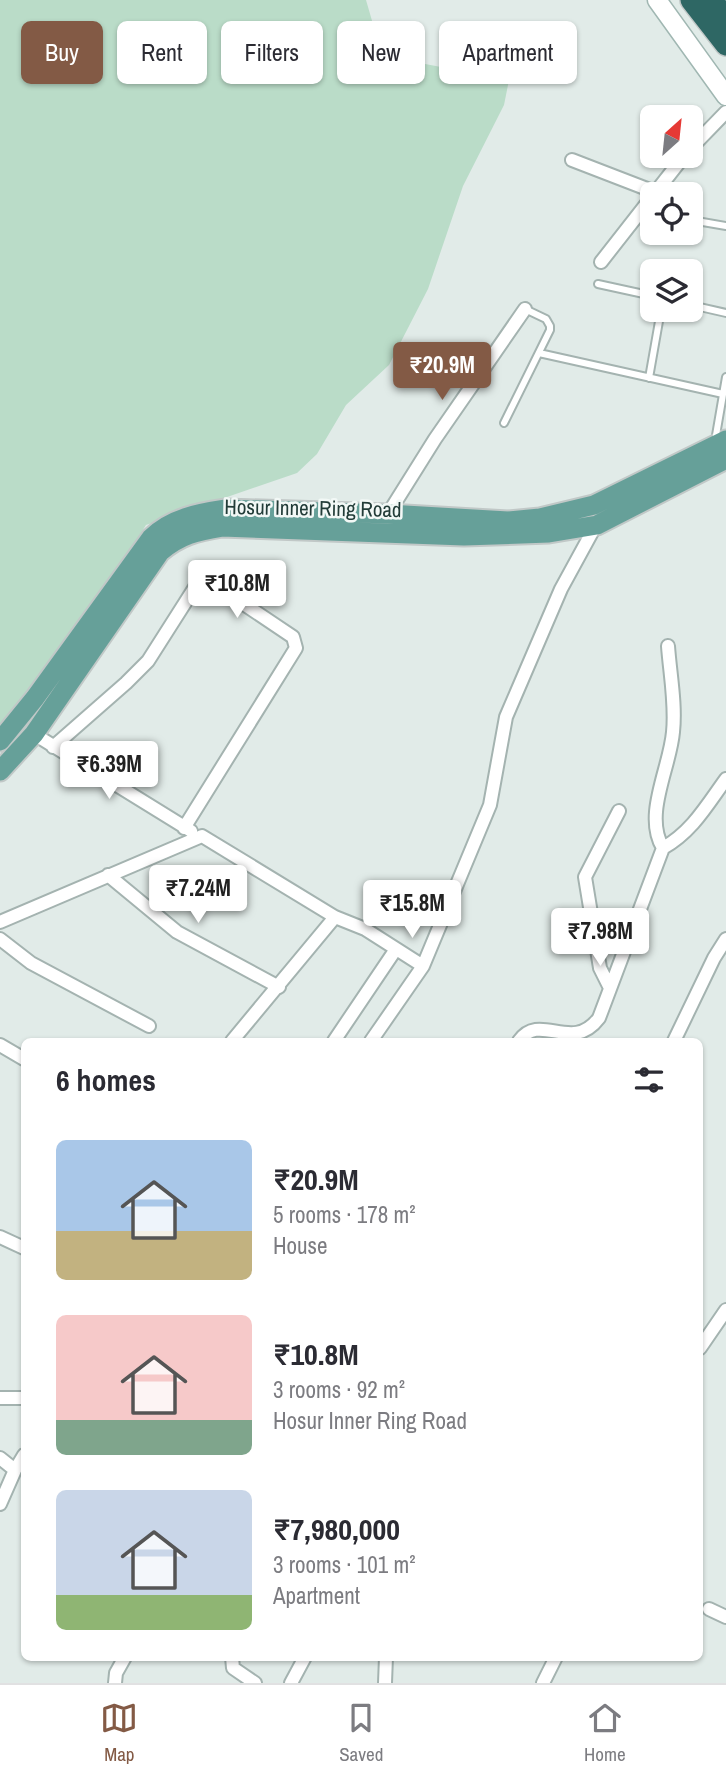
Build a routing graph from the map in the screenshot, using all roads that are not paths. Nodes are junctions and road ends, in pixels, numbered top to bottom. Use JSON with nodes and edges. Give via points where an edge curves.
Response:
{"nodes":[{"id":1,"x":657,"y":0,"type":"edge"},
{"id":2,"x":691,"y":0,"type":"edge"},
{"id":3,"x":712,"y":0,"type":"edge"},
{"id":4,"x":726,"y":18,"type":"edge"},
{"id":5,"x":726,"y":45,"type":"edge"},
{"id":6,"x":726,"y":96,"type":"edge"},
{"id":7,"x":726,"y":112,"type":"edge"},
{"id":8,"x":704,"y":135,"type":"edge"},
{"id":9,"x":572,"y":160,"type":"dead end"},
{"id":10,"x":674,"y":168,"type":"edge"},
{"id":11,"x":663,"y":182,"type":"edge"},
{"id":12,"x":640,"y":186,"type":"edge"},
{"id":13,"x":639,"y":212,"type":"edge"},
{"id":14,"x":703,"y":222,"type":"edge"},
{"id":15,"x":726,"y":226,"type":"edge"},
{"id":16,"x":601,"y":261,"type":"dead end"},
{"id":17,"x":598,"y":284,"type":"dead end"},
{"id":18,"x":640,"y":293,"type":"edge"},
{"id":19,"x":703,"y":308,"type":"edge"},
{"id":20,"x":525,"y":309,"type":"joint"},
{"id":21,"x":726,"y":313,"type":"edge"},
{"id":22,"x":659,"y":322,"type":"edge"},
{"id":23,"x":539,"y":354,"type":"junction"},
{"id":24,"x":726,"y":377,"type":"edge"},
{"id":25,"x":649,"y":378,"type":"junction"},
{"id":26,"x":723,"y":394,"type":"junction"},
{"id":27,"x":504,"y":423,"type":"dead end"},
{"id":28,"x":722,"y":448,"type":"edge"},
{"id":29,"x":388,"y":514,"type":"junction"},
{"id":30,"x":596,"y":515,"type":"junction"},
{"id":31,"x":668,"y":646,"type":"dead end"},
{"id":32,"x":34,"y":734,"type":"junction"},
{"id":33,"x":0,"y":741,"type":"edge"},
{"id":34,"x":53,"y":747,"type":"junction"},
{"id":35,"x":0,"y":771,"type":"edge"},
{"id":36,"x":726,"y":779,"type":"edge"},
{"id":37,"x":620,"y":811,"type":"dead end"},
{"id":38,"x":184,"y":828,"type":"junction"},
{"id":39,"x":202,"y":836,"type":"junction"},
{"id":40,"x":663,"y":848,"type":"junction"},
{"id":41,"x":108,"y":875,"type":"junction"},
{"id":42,"x":335,"y":917,"type":"junction"},
{"id":43,"x":0,"y":922,"type":"edge"},
{"id":44,"x":0,"y":939,"type":"edge"},
{"id":45,"x":726,"y":939,"type":"edge"},
{"id":46,"x":396,"y":949,"type":"junction"},
{"id":47,"x":423,"y":966,"type":"junction"},
{"id":48,"x":279,"y":987,"type":"junction"},
{"id":49,"x":610,"y":988,"type":"junction"},
{"id":50,"x":149,"y":1026,"type":"dead end"},
{"id":51,"x":235,"y":1038,"type":"edge"},
{"id":52,"x":336,"y":1038,"type":"edge"},
{"id":53,"x":373,"y":1038,"type":"edge"},
{"id":54,"x":522,"y":1038,"type":"edge"},
{"id":55,"x":675,"y":1038,"type":"edge"},
{"id":56,"x":0,"y":1045,"type":"edge"},
{"id":57,"x":21,"y":1057,"type":"edge"},
{"id":58,"x":0,"y":1237,"type":"edge"},
{"id":59,"x":21,"y":1247,"type":"edge"},
{"id":60,"x":726,"y":1310,"type":"edge"},
{"id":61,"x":703,"y":1344,"type":"edge"},
{"id":62,"x":0,"y":1398,"type":"edge"},
{"id":63,"x":21,"y":1398,"type":"edge"},
{"id":64,"x":0,"y":1458,"type":"edge"},
{"id":65,"x":21,"y":1460,"type":"edge"},
{"id":66,"x":15,"y":1470,"type":"junction"},
{"id":67,"x":0,"y":1504,"type":"edge"},
{"id":68,"x":709,"y":1609,"type":"dead end"},
{"id":69,"x":726,"y":1617,"type":"edge"},
{"id":70,"x":123,"y":1661,"type":"edge"},
{"id":71,"x":232,"y":1661,"type":"edge"},
{"id":72,"x":303,"y":1661,"type":"edge"},
{"id":73,"x":386,"y":1661,"type":"edge"},
{"id":74,"x":554,"y":1661,"type":"edge"},
{"id":75,"x":115,"y":1683,"type":"edge"},
{"id":76,"x":255,"y":1683,"type":"edge"},
{"id":77,"x":291,"y":1683,"type":"edge"},
{"id":78,"x":385,"y":1683,"type":"edge"},
{"id":79,"x":543,"y":1683,"type":"edge"}],
"edges":[{"from":1,"to":6,"type":"street"},
{"from":2,"to":5,"type":"highway"},
{"from":3,"to":4,"type":"highway"},
{"from":7,"to":8,"type":"street"},
{"from":9,"to":12,"type":"street"},
{"from":10,"to":11,"type":"street"},
{"from":13,"to":16,"type":"street"},
{"from":14,"to":15,"type":"lane"},
{"from":17,"to":18,"type":"lane"},
{"from":19,"to":21,"type":"lane"},
{"from":20,"to":23,"type":"lane","via":[[546,319],[550,326]]},
{"from":20,"to":29,"type":"street"},
{"from":22,"to":25,"type":"lane"},
{"from":23,"to":25,"type":"lane"},
{"from":23,"to":27,"type":"lane"},
{"from":24,"to":26,"type":"lane"},
{"from":25,"to":26,"type":"lane"},
{"from":26,"to":28,"type":"lane"},
{"from":28,"to":30,"type":"main road","name":"Hosur Inner Ring Road"},
{"from":29,"to":30,"type":"main road","name":"Hosur Inner Ring Road","via":[[508,521]]},
{"from":29,"to":33,"type":"main road","name":"Hosur Inner Ring Road","via":[[226,509],[169,523],[151,538]]},
{"from":30,"to":32,"type":"main road","name":"Hosur Inner Ring Road","via":[[549,533],[519,535],[222,527],[194,531],[160,552]]},
{"from":30,"to":47,"type":"street","via":[[506,716],[490,805]]},
{"from":31,"to":40,"type":"street","via":[[673,733],[654,818]]},
{"from":32,"to":34,"type":"street"},
{"from":32,"to":35,"type":"main road","name":"Hosur Inner Ring Road"},
{"from":34,"to":38,"type":"street"},
{"from":34,"to":38,"type":"street","via":[[148,661],[197,584],[208,580],[293,637],[296,648]]},
{"from":36,"to":40,"type":"street","via":[[683,836]]},
{"from":37,"to":49,"type":"street","via":[[585,877],[600,968]]},
{"from":38,"to":39,"type":"street"},
{"from":39,"to":41,"type":"street"},
{"from":39,"to":42,"type":"street"},
{"from":40,"to":49,"type":"street"},
{"from":41,"to":43,"type":"street"},
{"from":41,"to":48,"type":"street","via":[[177,932]]},
{"from":42,"to":46,"type":"street"},
{"from":42,"to":48,"type":"street"},
{"from":44,"to":50,"type":"street","via":[[31,963]]},
{"from":45,"to":55,"type":"street"},
{"from":46,"to":47,"type":"street"},
{"from":46,"to":52,"type":"street"},
{"from":47,"to":53,"type":"street"},
{"from":48,"to":51,"type":"street"},
{"from":49,"to":54,"type":"street","via":[[593,1026],[567,1034],[538,1029]]},
{"from":56,"to":57,"type":"street"},
{"from":58,"to":59,"type":"street"},
{"from":60,"to":61,"type":"street"},
{"from":62,"to":63,"type":"street"},
{"from":64,"to":66,"type":"street"},
{"from":65,"to":66,"type":"street"},
{"from":66,"to":67,"type":"street"},
{"from":68,"to":69,"type":"street"},
{"from":70,"to":75,"type":"street"},
{"from":71,"to":76,"type":"street","via":[[233,1668]]},
{"from":72,"to":77,"type":"street"},
{"from":73,"to":78,"type":"street"},
{"from":74,"to":79,"type":"street"}]}
